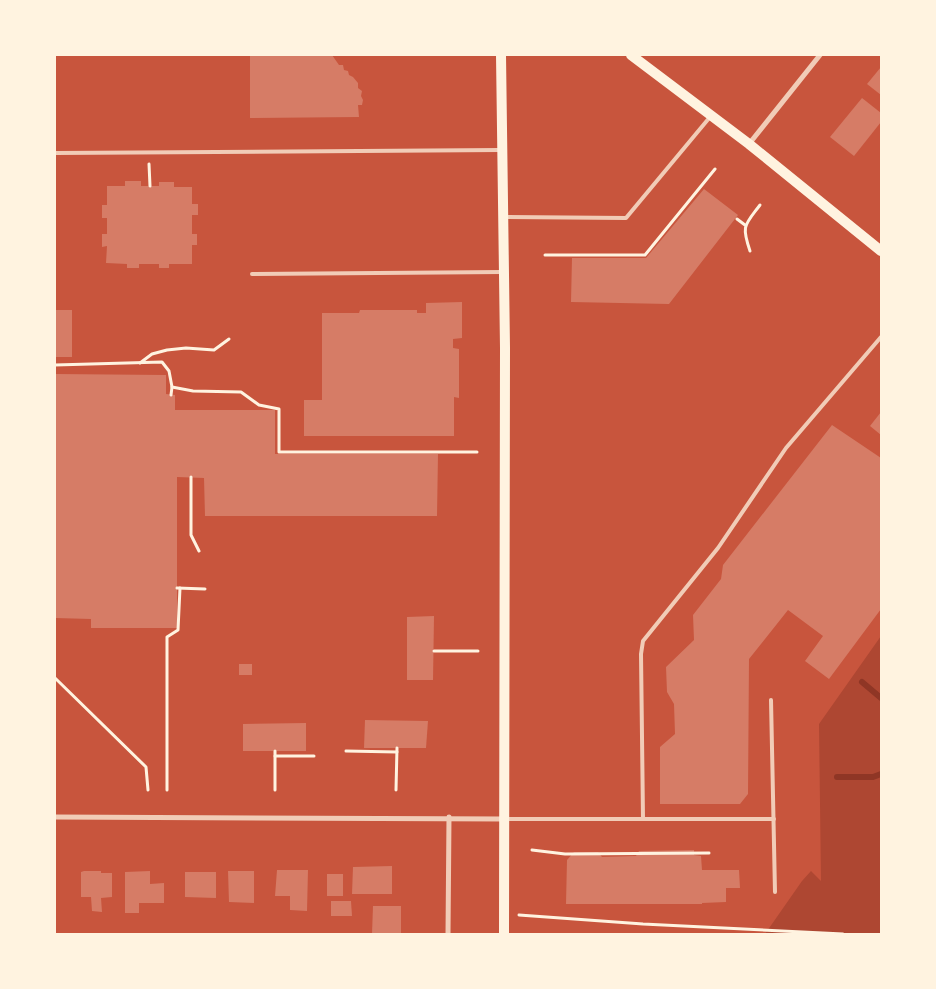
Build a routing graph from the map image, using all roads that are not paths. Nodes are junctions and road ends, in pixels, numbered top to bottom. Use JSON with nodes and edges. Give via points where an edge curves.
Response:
{"nodes":[{"id":1,"x":501,"y":55,"type":"edge"},
{"id":2,"x":631,"y":55,"type":"edge"},
{"id":3,"x":820,"y":55,"type":"edge"},
{"id":4,"x":711,"y":115,"type":"junction"},
{"id":5,"x":749,"y":144,"type":"junction"},
{"id":6,"x":502,"y":150,"type":"junction"},
{"id":7,"x":55,"y":154,"type":"edge"},
{"id":8,"x":502,"y":217,"type":"junction"},
{"id":9,"x":881,"y":251,"type":"edge"},
{"id":10,"x":503,"y":272,"type":"junction"},
{"id":11,"x":252,"y":274,"type":"dead end"},
{"id":12,"x":881,"y":338,"type":"edge"},
{"id":13,"x":771,"y":700,"type":"dead end"},
{"id":14,"x":55,"y":817,"type":"edge"},
{"id":15,"x":449,"y":817,"type":"junction"},
{"id":16,"x":504,"y":819,"type":"junction"},
{"id":17,"x":643,"y":819,"type":"junction"},
{"id":18,"x":774,"y":819,"type":"junction"},
{"id":19,"x":775,"y":892,"type":"dead end"},
{"id":20,"x":448,"y":934,"type":"edge"},
{"id":21,"x":504,"y":934,"type":"edge"}],
"edges":[{"from":1,"to":6,"type":"main road"},
{"from":2,"to":4,"type":"main road"},
{"from":3,"to":5,"type":"street"},
{"from":4,"to":5,"type":"main road"},
{"from":4,"to":8,"type":"lane","via":[[626,218]]},
{"from":5,"to":9,"type":"main road"},
{"from":6,"to":7,"type":"lane"},
{"from":6,"to":8,"type":"main road"},
{"from":8,"to":10,"type":"main road"},
{"from":10,"to":11,"type":"lane"},
{"from":10,"to":16,"type":"main road"},
{"from":12,"to":17,"type":"lane","via":[[786,448],[718,548],[643,641]]},
{"from":13,"to":18,"type":"lane"},
{"from":14,"to":15,"type":"street"},
{"from":15,"to":16,"type":"street"},
{"from":15,"to":20,"type":"street"},
{"from":16,"to":17,"type":"lane"},
{"from":16,"to":21,"type":"main road"},
{"from":17,"to":18,"type":"lane"},
{"from":18,"to":19,"type":"lane"}]}
